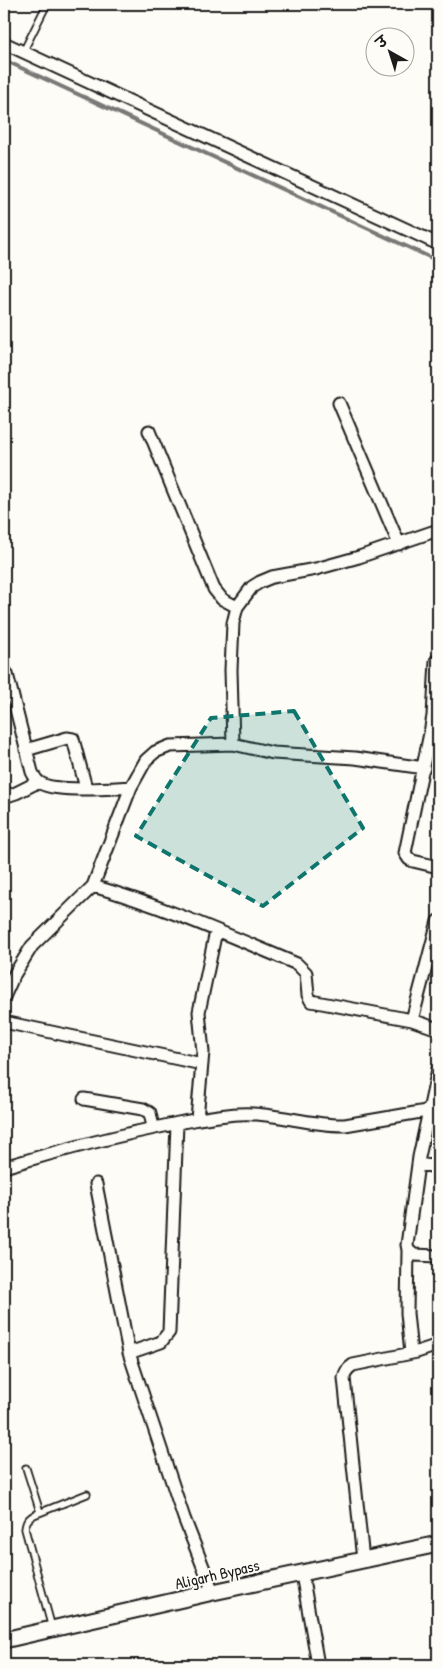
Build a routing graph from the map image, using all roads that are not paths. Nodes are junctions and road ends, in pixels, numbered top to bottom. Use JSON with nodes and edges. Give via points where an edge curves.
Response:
{"nodes":[{"id":1,"x":48,"y":4,"type":"edge"},
{"id":2,"x":4,"y":43,"type":"edge"},
{"id":3,"x":23,"y":52,"type":"junction"},
{"id":4,"x":438,"y":244,"type":"edge"},
{"id":5,"x":339,"y":403,"type":"dead end"},
{"id":6,"x":149,"y":431,"type":"dead end"},
{"id":7,"x":438,"y":530,"type":"edge"},
{"id":8,"x":399,"y":544,"type":"junction"},
{"id":9,"x":237,"y":607,"type":"junction"},
{"id":10,"x":436,"y":662,"type":"dead end"},
{"id":11,"x":4,"y":670,"type":"edge"},
{"id":12,"x":233,"y":744,"type":"junction"},
{"id":13,"x":26,"y":750,"type":"junction"},
{"id":14,"x":424,"y":768,"type":"junction"},
{"id":15,"x":38,"y":782,"type":"junction"},
{"id":16,"x":86,"y":788,"type":"junction"},
{"id":17,"x":132,"y":788,"type":"junction"},
{"id":18,"x":4,"y":797,"type":"edge"},
{"id":19,"x":438,"y":867,"type":"edge"},
{"id":20,"x":93,"y":886,"type":"junction"},
{"id":21,"x":438,"y":921,"type":"edge"},
{"id":22,"x":216,"y":931,"type":"junction"},
{"id":23,"x":4,"y":997,"type":"edge"},
{"id":24,"x":412,"y":1020,"type":"junction"},
{"id":25,"x":4,"y":1022,"type":"edge"},
{"id":26,"x":438,"y":1029,"type":"edge"},
{"id":27,"x":202,"y":1064,"type":"junction"},
{"id":28,"x":438,"y":1069,"type":"edge"},
{"id":29,"x":84,"y":1099,"type":"dead end"},
{"id":30,"x":434,"y":1109,"type":"edge"},
{"id":31,"x":197,"y":1119,"type":"junction"},
{"id":32,"x":177,"y":1124,"type":"junction"},
{"id":33,"x":153,"y":1127,"type":"junction"},
{"id":34,"x":418,"y":1164,"type":"junction"},
{"id":35,"x":4,"y":1167,"type":"edge"},
{"id":36,"x":438,"y":1167,"type":"edge"},
{"id":37,"x":96,"y":1184,"type":"dead end"},
{"id":38,"x":408,"y":1250,"type":"junction"},
{"id":39,"x":438,"y":1256,"type":"edge"},
{"id":40,"x":438,"y":1345,"type":"edge"},
{"id":41,"x":129,"y":1353,"type":"junction"},
{"id":42,"x":411,"y":1354,"type":"junction"},
{"id":43,"x":26,"y":1468,"type":"dead end"},
{"id":44,"x":87,"y":1494,"type":"dead end"},
{"id":45,"x":40,"y":1512,"type":"junction"},
{"id":46,"x":438,"y":1544,"type":"edge"},
{"id":47,"x":363,"y":1560,"type":"junction"},
{"id":48,"x":302,"y":1574,"type":"junction"},
{"id":49,"x":213,"y":1592,"type":"junction"},
{"id":50,"x":53,"y":1630,"type":"junction"},
{"id":51,"x":4,"y":1640,"type":"edge"},
{"id":52,"x":318,"y":1665,"type":"edge"}],
"edges":[{"from":1,"to":3,"type":"lane"},
{"from":2,"to":3,"type":"street"},
{"from":3,"to":4,"type":"street"},
{"from":5,"to":8,"type":"street"},
{"from":6,"to":9,"type":"street","via":[[214,589],[222,599]]},
{"from":7,"to":8,"type":"street"},
{"from":8,"to":9,"type":"street","via":[[316,569],[272,577],[252,587]]},
{"from":9,"to":12,"type":"street","via":[[231,670]]},
{"from":10,"to":14,"type":"street","via":[[433,716]]},
{"from":11,"to":13,"type":"street"},
{"from":12,"to":14,"type":"street","via":[[273,753],[355,758]]},
{"from":12,"to":17,"type":"street","via":[[181,744],[164,748],[146,760]]},
{"from":13,"to":15,"type":"street"},
{"from":13,"to":16,"type":"street","via":[[66,738],[74,739]]},
{"from":14,"to":19,"type":"street","via":[[405,853],[412,861]]},
{"from":15,"to":16,"type":"street","via":[[60,789]]},
{"from":15,"to":18,"type":"street"},
{"from":16,"to":17,"type":"street"},
{"from":17,"to":20,"type":"street"},
{"from":20,"to":22,"type":"street","via":[[128,896]]},
{"from":20,"to":23,"type":"street","via":[[32,946]]},
{"from":21,"to":24,"type":"street"},
{"from":22,"to":24,"type":"street","via":[[297,964],[308,977],[311,1001]]},
{"from":22,"to":27,"type":"street","via":[[199,1012]]},
{"from":24,"to":26,"type":"street"},
{"from":25,"to":27,"type":"street"},
{"from":27,"to":31,"type":"street"},
{"from":28,"to":30,"type":"street"},
{"from":29,"to":33,"type":"street","via":[[144,1109],[150,1113]]},
{"from":30,"to":31,"type":"street","via":[[345,1125],[318,1125],[258,1114]]},
{"from":30,"to":34,"type":"street"},
{"from":31,"to":32,"type":"street"},
{"from":32,"to":33,"type":"street"},
{"from":32,"to":41,"type":"street","via":[[169,1332],[161,1342]]},
{"from":33,"to":35,"type":"street"},
{"from":34,"to":36,"type":"street"},
{"from":34,"to":38,"type":"street"},
{"from":37,"to":41,"type":"street"},
{"from":38,"to":39,"type":"street","via":[[414,1255]]},
{"from":38,"to":42,"type":"street","via":[[407,1313]]},
{"from":40,"to":42,"type":"street"},
{"from":41,"to":49,"type":"street","via":[[184,1518]]},
{"from":42,"to":47,"type":"street","via":[[353,1365],[344,1378]]},
{"from":43,"to":45,"type":"lane"},
{"from":44,"to":45,"type":"lane"},
{"from":45,"to":50,"type":"lane","via":[[29,1518],[25,1529]]},
{"from":46,"to":47,"type":"main road","name":"Aligarh Bypass"},
{"from":47,"to":48,"type":"main road","name":"Aligarh Bypass"},
{"from":48,"to":49,"type":"main road","name":"Aligarh Bypass"},
{"from":48,"to":52,"type":"street"},
{"from":49,"to":50,"type":"main road","name":"Aligarh Bypass"},
{"from":50,"to":51,"type":"main road","name":"Aligarh Bypass"}]}
